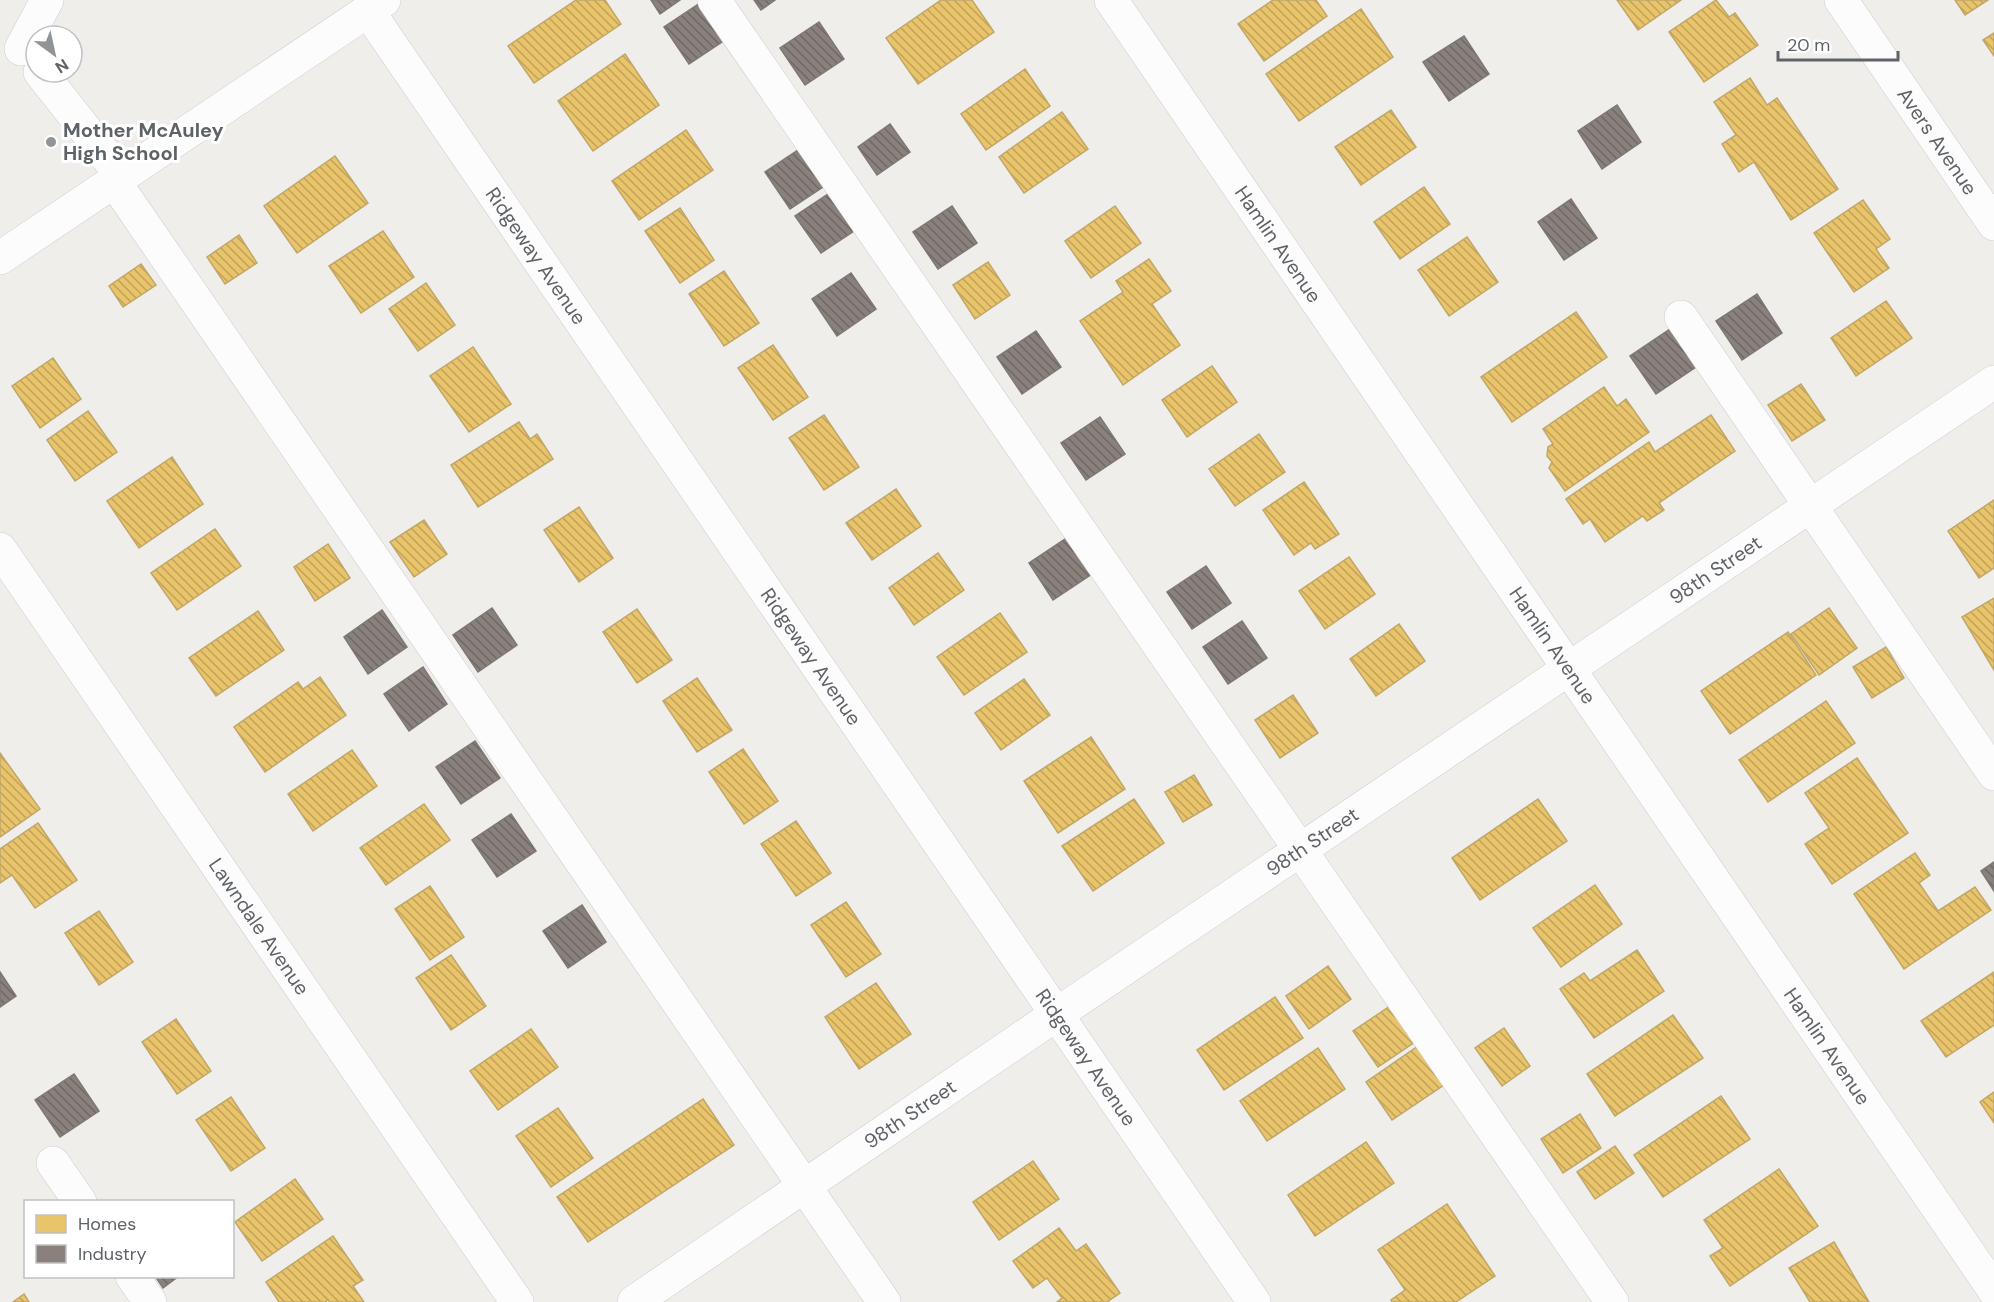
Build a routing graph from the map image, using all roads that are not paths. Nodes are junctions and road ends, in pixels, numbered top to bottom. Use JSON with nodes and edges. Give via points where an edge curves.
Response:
{"nodes":[{"id":1,"x":47,"y":0,"type":"edge"},
{"id":2,"x":714,"y":0,"type":"edge"},
{"id":3,"x":1111,"y":0,"type":"edge"},
{"id":4,"x":1841,"y":0,"type":"edge"},
{"id":5,"x":376,"y":5,"type":"edge"},
{"id":6,"x":38,"y":24,"type":"edge"},
{"id":7,"x":41,"y":84,"type":"edge"},
{"id":8,"x":118,"y":178,"type":"junction"},
{"id":9,"x":1994,"y":224,"type":"edge"},
{"id":10,"x":0,"y":258,"type":"edge"},
{"id":11,"x":1681,"y":316,"type":"dead end"},
{"id":12,"x":1994,"y":382,"type":"edge"},
{"id":13,"x":1811,"y":506,"type":"junction"},
{"id":14,"x":0,"y":549,"type":"edge"},
{"id":15,"x":1569,"y":669,"type":"junction"},
{"id":16,"x":1994,"y":774,"type":"edge"},
{"id":17,"x":1300,"y":850,"type":"junction"},
{"id":18,"x":1057,"y":1014,"type":"junction"},
{"id":19,"x":53,"y":1163,"type":"dead end"},
{"id":20,"x":804,"y":1186,"type":"junction"},
{"id":21,"x":79,"y":1200,"type":"edge"},
{"id":22,"x":133,"y":1278,"type":"edge"},
{"id":23,"x":1994,"y":1290,"type":"edge"},
{"id":24,"x":150,"y":1302,"type":"edge"},
{"id":25,"x":517,"y":1302,"type":"edge"},
{"id":26,"x":634,"y":1302,"type":"edge"},
{"id":27,"x":884,"y":1302,"type":"edge"},
{"id":28,"x":1254,"y":1302,"type":"edge"},
{"id":29,"x":1612,"y":1302,"type":"edge"}],
"edges":[{"from":1,"to":6,"type":"street"},
{"from":2,"to":17,"type":"street"},
{"from":3,"to":15,"type":"street","name":"Hamlin Avenue"},
{"from":4,"to":9,"type":"street","name":"Avers Avenue"},
{"from":5,"to":8,"type":"street"},
{"from":5,"to":18,"type":"street","name":"Ridgeway Avenue"},
{"from":7,"to":8,"type":"street"},
{"from":8,"to":10,"type":"street"},
{"from":8,"to":20,"type":"street"},
{"from":11,"to":13,"type":"street"},
{"from":12,"to":13,"type":"street","name":"98th Street"},
{"from":13,"to":15,"type":"street","name":"98th Street"},
{"from":13,"to":16,"type":"street"},
{"from":14,"to":25,"type":"street","name":"Lawndale Avenue"},
{"from":15,"to":17,"type":"street","name":"98th Street"},
{"from":15,"to":23,"type":"street","name":"Hamlin Avenue"},
{"from":17,"to":18,"type":"street","name":"98th Street"},
{"from":17,"to":29,"type":"street"},
{"from":18,"to":20,"type":"street","name":"98th Street"},
{"from":18,"to":28,"type":"street","name":"Ridgeway Avenue"},
{"from":19,"to":21,"type":"street"},
{"from":20,"to":26,"type":"street","name":"98th Street"},
{"from":20,"to":27,"type":"street"},
{"from":22,"to":24,"type":"street"}]}
